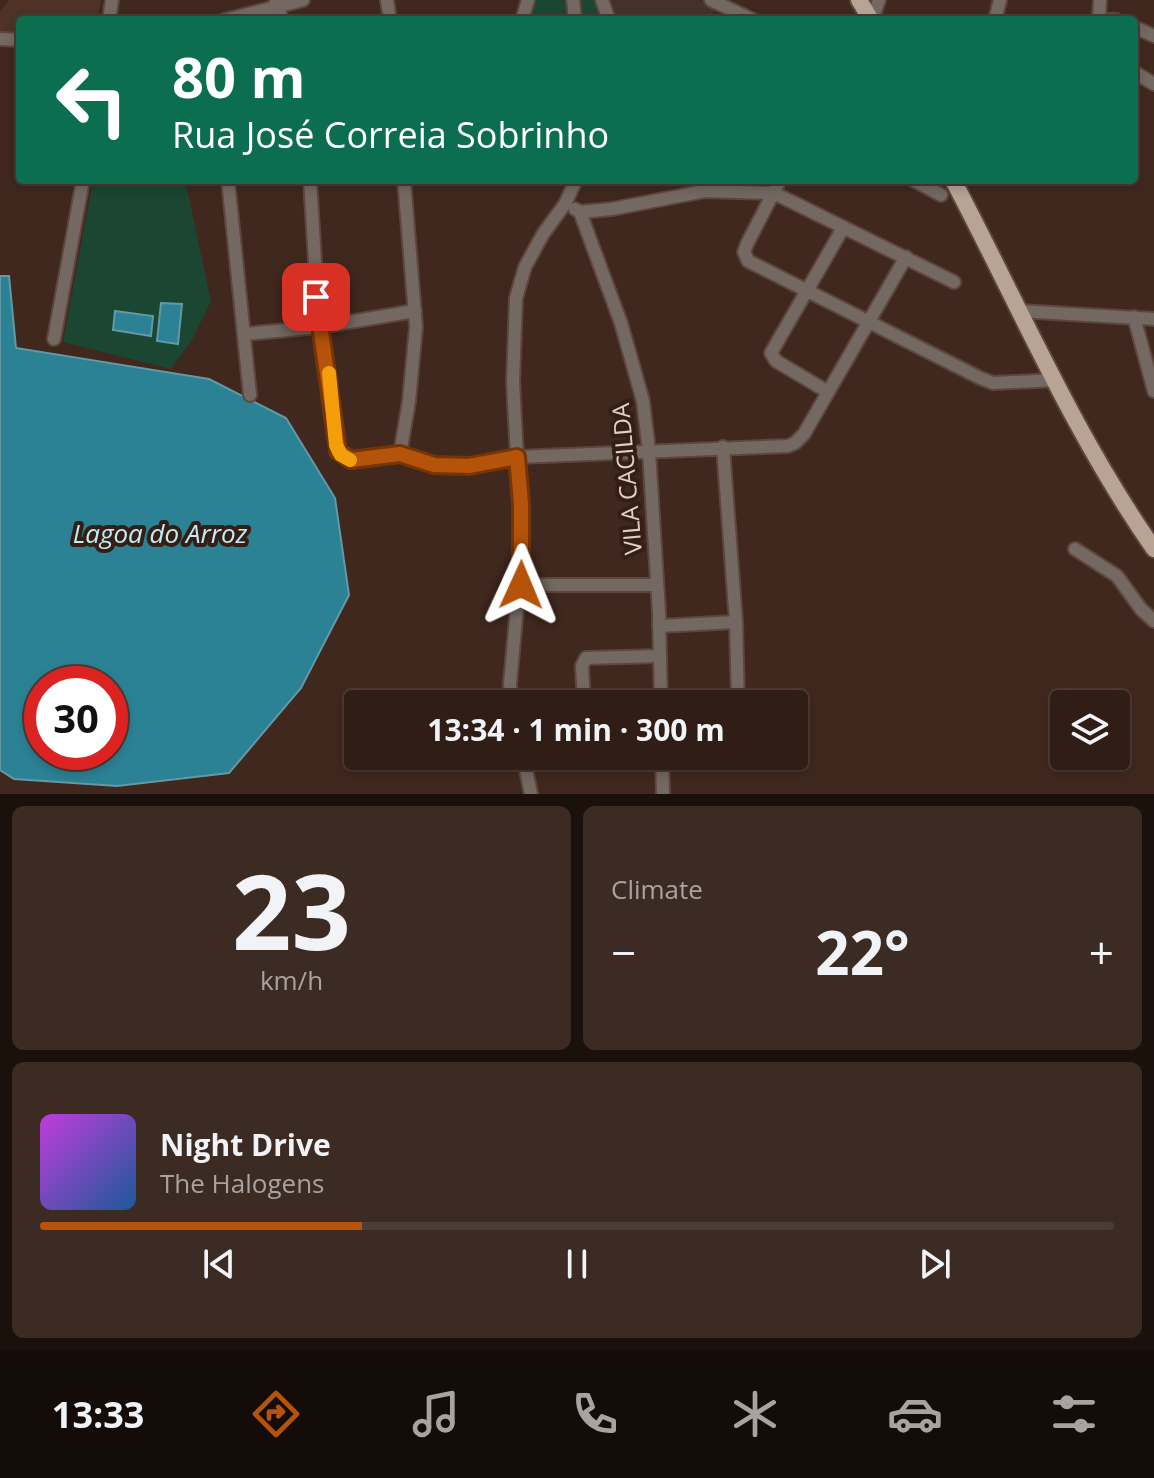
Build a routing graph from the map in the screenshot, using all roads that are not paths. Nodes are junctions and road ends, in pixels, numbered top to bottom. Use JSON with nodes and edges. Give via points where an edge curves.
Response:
{"nodes":[{"id":1,"x":303,"y":0,"type":"edge"},
{"id":2,"x":711,"y":0,"type":"edge"},
{"id":3,"x":724,"y":6,"type":"junction"},
{"id":4,"x":279,"y":9,"type":"edge"},
{"id":5,"x":245,"y":16,"type":"edge"},
{"id":6,"x":720,"y":16,"type":"edge"},
{"id":7,"x":745,"y":16,"type":"edge"},
{"id":8,"x":82,"y":184,"type":"edge"},
{"id":9,"x":228,"y":184,"type":"edge"},
{"id":10,"x":310,"y":184,"type":"edge"},
{"id":11,"x":404,"y":184,"type":"edge"},
{"id":12,"x":574,"y":184,"type":"edge"},
{"id":13,"x":778,"y":184,"type":"edge"},
{"id":14,"x":920,"y":184,"type":"edge"},
{"id":15,"x":955,"y":184,"type":"edge"},
{"id":16,"x":704,"y":186,"type":"edge"},
{"id":17,"x":774,"y":193,"type":"junction"},
{"id":18,"x":941,"y":195,"type":"dead end"},
{"id":19,"x":565,"y":204,"type":"junction"},
{"id":20,"x":580,"y":212,"type":"junction"},
{"id":21,"x":843,"y":228,"type":"junction"},
{"id":22,"x":906,"y":257,"type":"junction"},
{"id":23,"x":954,"y":282,"type":"dead end"},
{"id":24,"x":806,"y":291,"type":"junction"},
{"id":25,"x":415,"y":311,"type":"junction"},
{"id":26,"x":1020,"y":311,"type":"junction"},
{"id":27,"x":1134,"y":317,"type":"junction"},
{"id":28,"x":1154,"y":319,"type":"edge"},
{"id":29,"x":867,"y":322,"type":"junction"},
{"id":30,"x":319,"y":327,"type":"junction"},
{"id":31,"x":245,"y":334,"type":"junction"},
{"id":32,"x":54,"y":339,"type":"dead end"},
{"id":33,"x":1056,"y":380,"type":"junction"},
{"id":34,"x":1154,"y":391,"type":"edge"},
{"id":35,"x":828,"y":392,"type":"junction"},
{"id":36,"x":250,"y":395,"type":"dead end"},
{"id":37,"x":723,"y":447,"type":"junction"},
{"id":38,"x":649,"y":451,"type":"junction"},
{"id":39,"x":400,"y":454,"type":"junction"},
{"id":40,"x":514,"y":457,"type":"junction"},
{"id":41,"x":1075,"y":549,"type":"dead end"},
{"id":42,"x":1154,"y":549,"type":"edge"},
{"id":43,"x":521,"y":585,"type":"junction"},
{"id":44,"x":657,"y":585,"type":"junction"},
{"id":45,"x":1154,"y":621,"type":"edge"},
{"id":46,"x":736,"y":622,"type":"junction"},
{"id":47,"x":659,"y":626,"type":"junction"},
{"id":48,"x":660,"y":656,"type":"junction"},
{"id":49,"x":511,"y":690,"type":"edge"},
{"id":50,"x":583,"y":690,"type":"edge"},
{"id":51,"x":661,"y":690,"type":"edge"},
{"id":52,"x":738,"y":690,"type":"edge"},
{"id":53,"x":526,"y":770,"type":"edge"},
{"id":54,"x":662,"y":770,"type":"edge"},
{"id":55,"x":531,"y":794,"type":"edge"},
{"id":56,"x":663,"y":794,"type":"edge"}],
"edges":[{"from":1,"to":4,"type":"street"},
{"from":2,"to":3,"type":"street"},
{"from":3,"to":6,"type":"street"},
{"from":3,"to":7,"type":"street"},
{"from":4,"to":5,"type":"street"},
{"from":8,"to":32,"type":"street"},
{"from":9,"to":31,"type":"street"},
{"from":10,"to":30,"type":"street"},
{"from":11,"to":25,"type":"street"},
{"from":12,"to":19,"type":"street"},
{"from":13,"to":17,"type":"street"},
{"from":14,"to":18,"type":"street"},
{"from":15,"to":26,"type":"main road"},
{"from":16,"to":17,"type":"street"},
{"from":16,"to":20,"type":"street"},
{"from":17,"to":21,"type":"street"},
{"from":17,"to":24,"type":"street","via":[[744,252],[748,261]]},
{"from":19,"to":20,"type":"street"},
{"from":19,"to":40,"type":"street","via":[[525,267],[516,298]]},
{"from":20,"to":38,"type":"street","name":"VILA CACILDA","via":[[621,323],[643,401]]},
{"from":21,"to":22,"type":"street"},
{"from":21,"to":24,"type":"street"},
{"from":22,"to":23,"type":"street"},
{"from":22,"to":29,"type":"street"},
{"from":24,"to":29,"type":"street"},
{"from":24,"to":35,"type":"street","via":[[772,355]]},
{"from":25,"to":30,"type":"street"},
{"from":25,"to":39,"type":"street"},
{"from":26,"to":27,"type":"street"},
{"from":26,"to":33,"type":"main road"},
{"from":27,"to":28,"type":"street"},
{"from":27,"to":34,"type":"street"},
{"from":29,"to":33,"type":"street","via":[[993,383]]},
{"from":29,"to":35,"type":"street"},
{"from":30,"to":31,"type":"street"},
{"from":30,"to":39,"type":"street","via":[[338,451],[351,460]]},
{"from":31,"to":36,"type":"street"},
{"from":33,"to":42,"type":"main road"},
{"from":35,"to":37,"type":"street","via":[[795,443]]},
{"from":37,"to":38,"type":"street"},
{"from":37,"to":46,"type":"street"},
{"from":38,"to":40,"type":"street"},
{"from":38,"to":44,"type":"street","name":"VILA CACILDA"},
{"from":39,"to":40,"type":"street","via":[[457,466]]},
{"from":40,"to":43,"type":"street","via":[[521,503]]},
{"from":41,"to":45,"type":"street","via":[[1117,576]]},
{"from":43,"to":44,"type":"street"},
{"from":43,"to":49,"type":"street"},
{"from":44,"to":47,"type":"street","name":"VILA CACILDA"},
{"from":46,"to":47,"type":"street"},
{"from":46,"to":52,"type":"street"},
{"from":47,"to":48,"type":"street","name":"VILA CACILDA"},
{"from":48,"to":50,"type":"street","via":[[586,658]]},
{"from":48,"to":51,"type":"street","name":"VILA CACILDA"},
{"from":53,"to":55,"type":"street"},
{"from":54,"to":56,"type":"street"}]}
